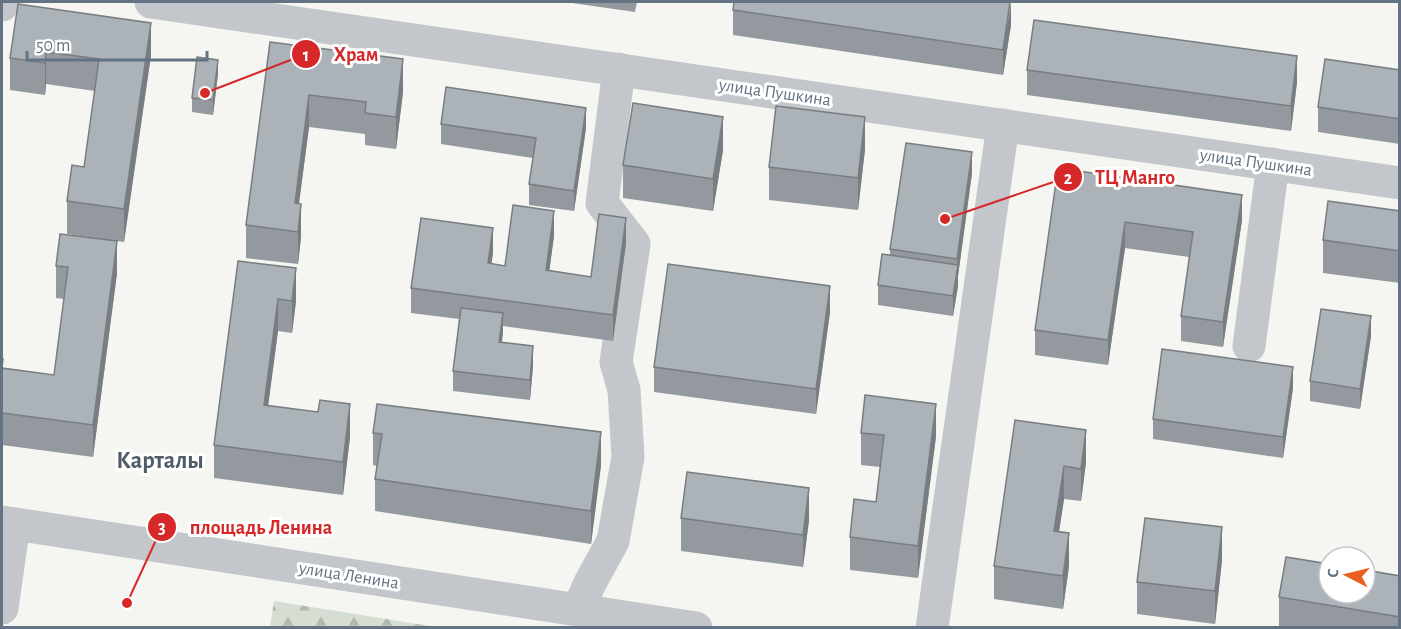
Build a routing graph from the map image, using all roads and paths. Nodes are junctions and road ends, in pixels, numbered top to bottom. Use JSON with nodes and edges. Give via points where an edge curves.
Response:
{"nodes":[{"id":1,"x":151,"y":2,"type":"edge"},
{"id":2,"x":619,"y":69,"type":"junction"},
{"id":3,"x":1003,"y":125,"type":"junction"},
{"id":4,"x":1273,"y":164,"type":"junction"},
{"id":5,"x":1400,"y":183,"type":"edge"},
{"id":6,"x":1250,"y":346,"type":"dead end"},
{"id":7,"x":8,"y":523,"type":"edge"},
{"id":8,"x":2,"y":608,"type":"edge"},
{"id":9,"x":578,"y":610,"type":"junction"},
{"id":10,"x":696,"y":627,"type":"edge"},
{"id":11,"x":933,"y":627,"type":"edge"}],
"edges":[{"from":1,"to":2,"type":"street","name":"улица Пушкина"},
{"from":2,"to":3,"type":"street","name":"улица Пушкина"},
{"from":2,"to":9,"type":"street","via":[[602,203],[634,244],[616,362],[624,390],[628,457],[613,541]]},
{"from":3,"to":4,"type":"street","name":"улица Пушкина"},
{"from":3,"to":11,"type":"street"},
{"from":4,"to":5,"type":"street","name":"улица Пушкина"},
{"from":4,"to":6,"type":"street"},
{"from":7,"to":8,"type":"street"},
{"from":7,"to":9,"type":"street","name":"улица Ленина"},
{"from":9,"to":10,"type":"street","name":"улица Ленина"}]}
